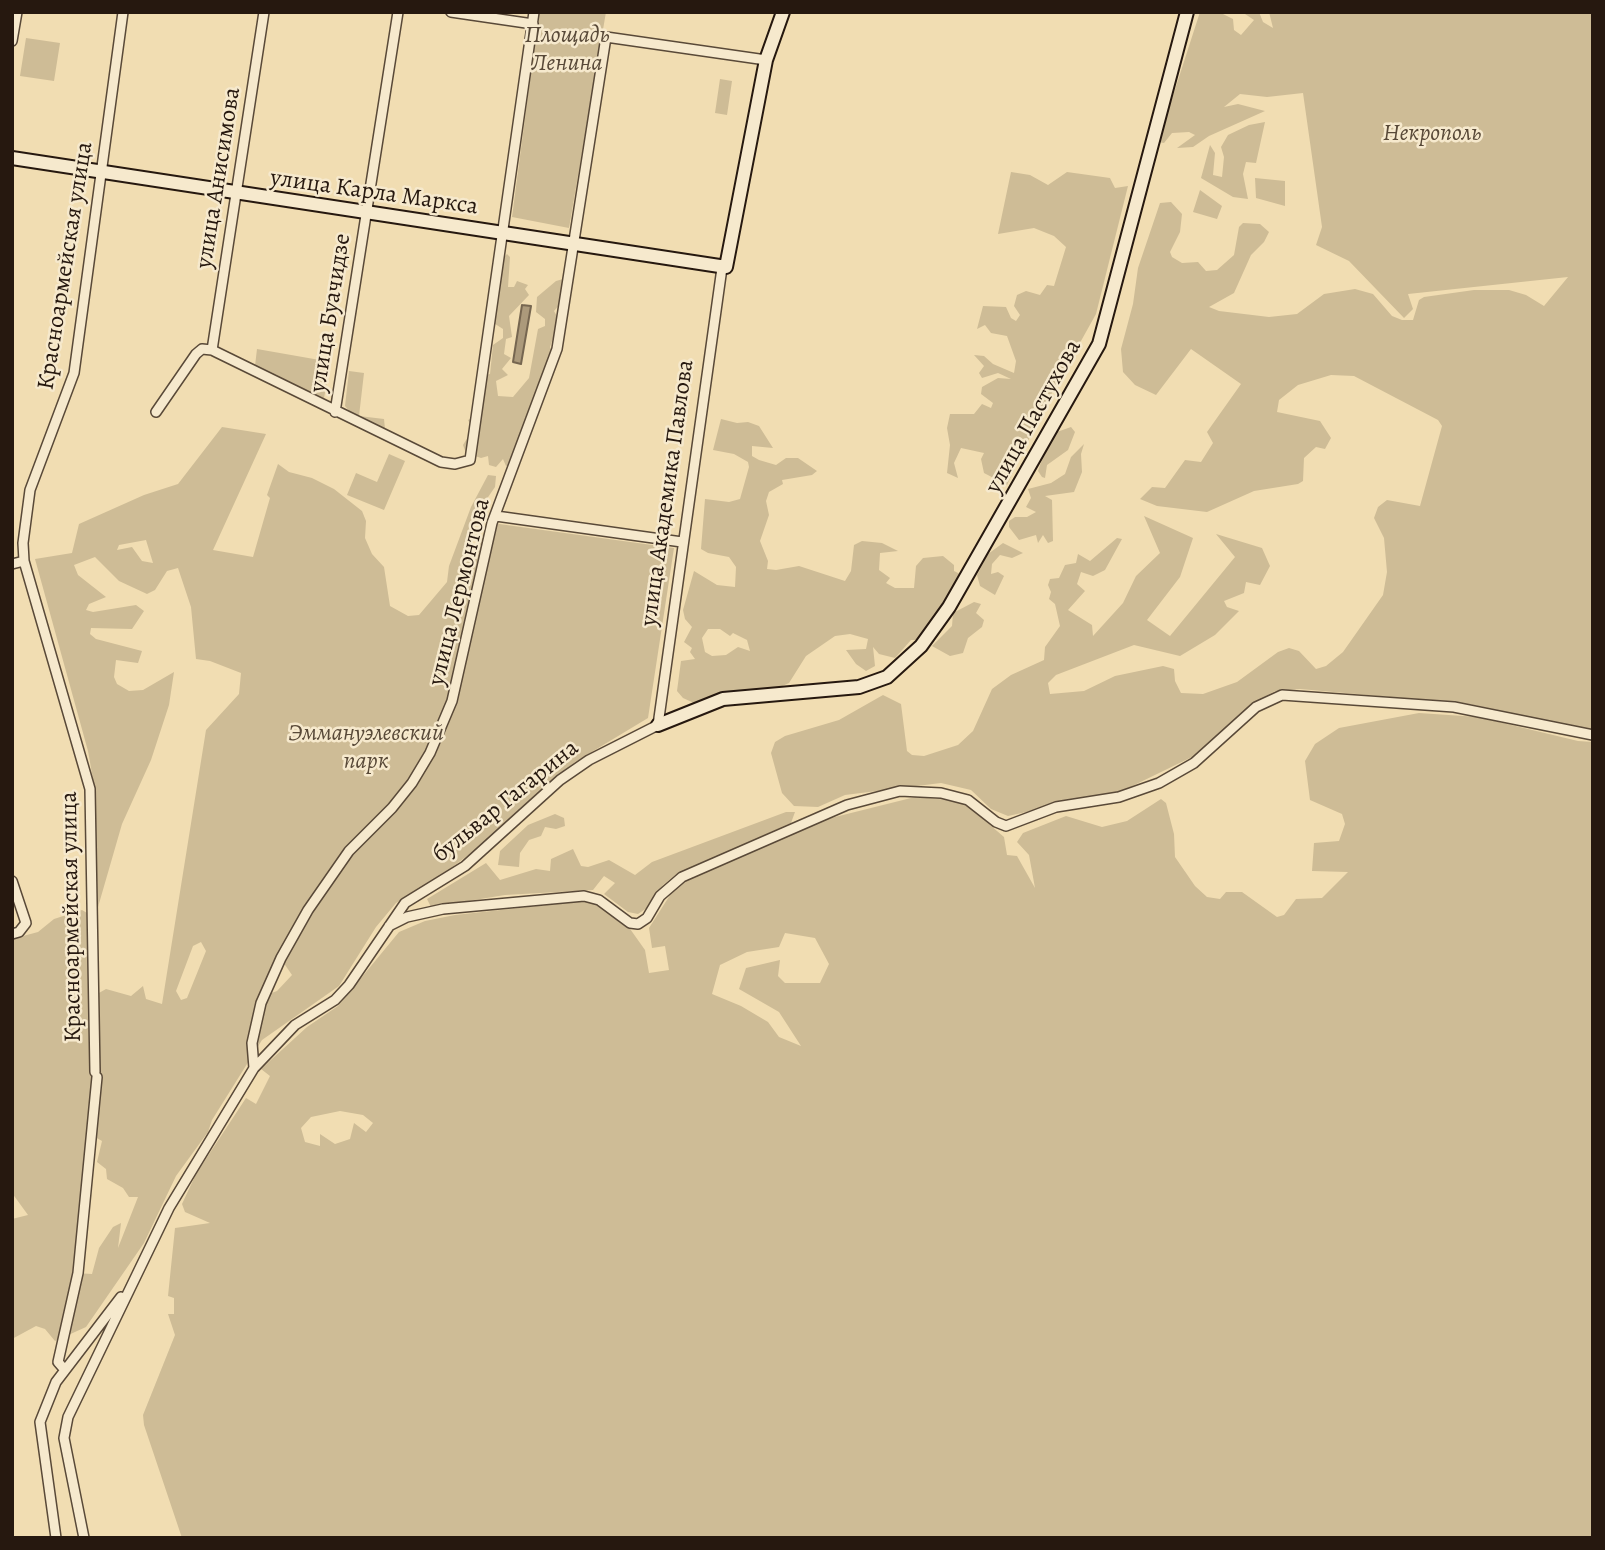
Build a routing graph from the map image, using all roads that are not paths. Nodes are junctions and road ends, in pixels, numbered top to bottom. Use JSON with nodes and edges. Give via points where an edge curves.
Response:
{"nodes":[{"id":1,"x":17,"y":12,"type":"edge"},
{"id":2,"x":123,"y":12,"type":"edge"},
{"id":3,"x":264,"y":12,"type":"edge"},
{"id":4,"x":398,"y":12,"type":"edge"},
{"id":5,"x":451,"y":12,"type":"edge"},
{"id":6,"x":534,"y":12,"type":"edge"},
{"id":7,"x":783,"y":12,"type":"edge"},
{"id":8,"x":1187,"y":12,"type":"edge"},
{"id":9,"x":533,"y":24,"type":"junction"},
{"id":10,"x":12,"y":41,"type":"edge"},
{"id":11,"x":766,"y":60,"type":"junction"},
{"id":12,"x":12,"y":158,"type":"edge"},
{"id":13,"x":101,"y":173,"type":"junction"},
{"id":14,"x":236,"y":194,"type":"junction"},
{"id":15,"x":367,"y":214,"type":"junction"},
{"id":16,"x":502,"y":232,"type":"junction"},
{"id":17,"x":574,"y":243,"type":"junction"},
{"id":18,"x":725,"y":266,"type":"junction"},
{"id":19,"x":212,"y":350,"type":"junction"},
{"id":20,"x":156,"y":412,"type":"dead end"},
{"id":21,"x":335,"y":412,"type":"junction"},
{"id":22,"x":496,"y":516,"type":"junction"},
{"id":23,"x":682,"y":542,"type":"junction"},
{"id":24,"x":24,"y":561,"type":"junction"},
{"id":25,"x":12,"y":564,"type":"edge"},
{"id":26,"x":877,"y":681,"type":"joint"},
{"id":27,"x":658,"y":724,"type":"junction"},
{"id":28,"x":1593,"y":735,"type":"edge"},
{"id":29,"x":12,"y":881,"type":"edge"},
{"id":30,"x":387,"y":926,"type":"junction"},
{"id":31,"x":12,"y":934,"type":"edge"},
{"id":32,"x":254,"y":1068,"type":"junction"},
{"id":33,"x":138,"y":1272,"type":"junction"},
{"id":34,"x":65,"y":1370,"type":"junction"},
{"id":35,"x":56,"y":1538,"type":"edge"},
{"id":36,"x":84,"y":1538,"type":"edge"}],
"edges":[{"from":1,"to":10,"type":"street"},
{"from":2,"to":13,"type":"street","name":"Красноармейская улица"},
{"from":3,"to":14,"type":"street","name":"улица Анисимова"},
{"from":4,"to":15,"type":"street","name":"улица Буачидзе"},
{"from":5,"to":9,"type":"street"},
{"from":6,"to":9,"type":"street","name":"улица Лермонтова"},
{"from":7,"to":11,"type":"street","name":"улица Академика Павлова"},
{"from":8,"to":26,"type":"street","name":"улица Пастухова","via":[[1099,344],[949,607],[911,658]]},
{"from":9,"to":16,"type":"street","name":"улица Лермонтова"},
{"from":11,"to":17,"type":"street","name":"улица Лермонтова","via":[[606,37]]},
{"from":11,"to":18,"type":"street","name":"улица Академика Павлова"},
{"from":12,"to":13,"type":"street","name":"улица Карла Маркса"},
{"from":13,"to":14,"type":"street","name":"улица Карла Маркса"},
{"from":13,"to":24,"type":"street","name":"Красноармейская улица","via":[[74,373],[30,490]]},
{"from":14,"to":15,"type":"street","name":"улица Карла Маркса"},
{"from":14,"to":19,"type":"street","name":"улица Анисимова"},
{"from":15,"to":16,"type":"street","name":"улица Карла Маркса"},
{"from":15,"to":21,"type":"street","name":"улица Буачидзе"},
{"from":16,"to":17,"type":"street","name":"улица Карла Маркса"},
{"from":16,"to":21,"type":"street","name":"улица Лермонтова","via":[[470,460],[441,462]]},
{"from":17,"to":18,"type":"street","name":"улица Карла Маркса"},
{"from":17,"to":22,"type":"street","name":"улица Лермонтова","via":[[557,349]]},
{"from":18,"to":23,"type":"street","name":"улица Академика Павлова"},
{"from":19,"to":20,"type":"street","via":[[196,354]]},
{"from":19,"to":21,"type":"street"},
{"from":22,"to":23,"type":"street"},
{"from":22,"to":32,"type":"street","name":"улица Лермонтова","via":[[452,701],[430,753],[392,808],[349,851],[307,910],[261,1003],[253,1043]]},
{"from":23,"to":27,"type":"street","name":"улица Академика Павлова"},
{"from":24,"to":25,"type":"street"},
{"from":24,"to":34,"type":"street","name":"Красноармейская улица","via":[[90,789],[96,1075],[78,1273],[58,1362]]},
{"from":26,"to":27,"type":"street","name":"бульвар Гагарина","via":[[838,691],[723,699]]},
{"from":27,"to":30,"type":"street","name":"бульвар Гагарина","via":[[560,780],[465,866],[405,903]]},
{"from":28,"to":30,"type":"street","via":[[1454,707],[1282,695],[1256,707],[1194,762],[1158,783],[1119,797],[1056,807],[1006,826],[968,800],[941,793],[901,791],[847,805],[682,877],[638,924],[584,896],[443,909]]},
{"from":29,"to":31,"type":"street","via":[[26,923]]},
{"from":30,"to":32,"type":"street","name":"бульвар Гагарина","via":[[335,1000],[295,1025]]},
{"from":32,"to":33,"type":"street","name":"бульвар Гагарина","via":[[202,1150]]},
{"from":33,"to":34,"type":"street","name":"бульвар Гагарина"},
{"from":33,"to":36,"type":"street","name":"бульвар Гагарина","via":[[65,1428],[66,1456]]},
{"from":34,"to":35,"type":"street","name":"бульвар Гагарина","via":[[40,1422]]}]}
